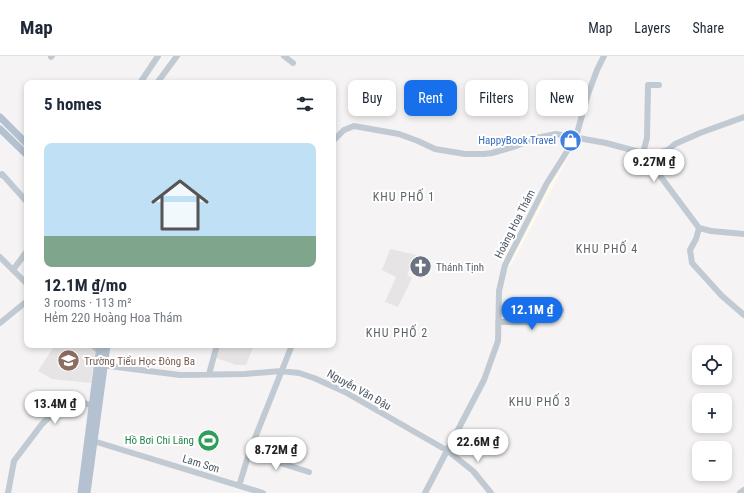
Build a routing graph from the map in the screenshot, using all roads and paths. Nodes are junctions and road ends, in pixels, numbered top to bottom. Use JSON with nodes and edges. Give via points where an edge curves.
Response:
{"nodes":[{"id":1,"x":158,"y":56,"type":"edge"},
{"id":2,"x":177,"y":56,"type":"edge"},
{"id":3,"x":284,"y":56,"type":"edge"},
{"id":4,"x":604,"y":56,"type":"edge"},
{"id":5,"x":293,"y":63,"type":"dead end"},
{"id":6,"x":142,"y":80,"type":"edge"},
{"id":7,"x":159,"y":80,"type":"edge"},
{"id":8,"x":659,"y":84,"type":"dead end"},
{"id":9,"x":0,"y":117,"type":"edge"},
{"id":10,"x":744,"y":117,"type":"edge"},
{"id":11,"x":0,"y":128,"type":"edge"},
{"id":12,"x":576,"y":136,"type":"junction"},
{"id":13,"x":336,"y":137,"type":"edge"},
{"id":14,"x":24,"y":141,"type":"edge"},
{"id":15,"x":24,"y":152,"type":"edge"},
{"id":16,"x":643,"y":153,"type":"junction"},
{"id":17,"x":0,"y":175,"type":"edge"},
{"id":18,"x":24,"y":199,"type":"edge"},
{"id":19,"x":699,"y":228,"type":"junction"},
{"id":20,"x":744,"y":234,"type":"edge"},
{"id":21,"x":24,"y":255,"type":"edge"},
{"id":22,"x":0,"y":257,"type":"edge"},
{"id":23,"x":13,"y":270,"type":"junction"},
{"id":24,"x":24,"y":281,"type":"edge"},
{"id":25,"x":24,"y":303,"type":"edge"},
{"id":26,"x":561,"y":310,"type":"dead end"},
{"id":27,"x":744,"y":315,"type":"edge"},
{"id":28,"x":498,"y":322,"type":"junction"},
{"id":29,"x":0,"y":323,"type":"edge"},
{"id":30,"x":103,"y":348,"type":"edge"},
{"id":31,"x":216,"y":348,"type":"edge"},
{"id":32,"x":291,"y":348,"type":"edge"},
{"id":33,"x":100,"y":365,"type":"junction"},
{"id":34,"x":281,"y":371,"type":"junction"},
{"id":35,"x":209,"y":374,"type":"junction"},
{"id":36,"x":93,"y":406,"type":"junction"},
{"id":37,"x":91,"y":440,"type":"junction"},
{"id":38,"x":448,"y":451,"type":"junction"},
{"id":39,"x":249,"y":453,"type":"junction"},
{"id":40,"x":309,"y":472,"type":"dead end"},
{"id":41,"x":239,"y":486,"type":"junction"},
{"id":42,"x":744,"y":490,"type":"edge"},
{"id":43,"x":426,"y":491,"type":"edge"},
{"id":44,"x":8,"y":493,"type":"edge"},
{"id":45,"x":81,"y":493,"type":"edge"},
{"id":46,"x":88,"y":493,"type":"edge"},
{"id":47,"x":263,"y":493,"type":"edge"},
{"id":48,"x":433,"y":493,"type":"edge"},
{"id":49,"x":491,"y":493,"type":"edge"},
{"id":50,"x":740,"y":493,"type":"edge"}],
"edges":[{"from":1,"to":6,"type":"street"},
{"from":2,"to":7,"type":"street"},
{"from":3,"to":5,"type":"street"},
{"from":4,"to":12,"type":"street","name":"Hoàng Hoa Thám","via":[[588,94]]},
{"from":8,"to":16,"type":"street","via":[[648,85],[647,138]]},
{"from":9,"to":14,"type":"main road"},
{"from":10,"to":16,"type":"street","via":[[675,144],[668,150]]},
{"from":11,"to":15,"type":"main road"},
{"from":12,"to":13,"type":"street","via":[[556,134],[484,154],[435,149],[399,134],[354,126]]},
{"from":12,"to":16,"type":"street"},
{"from":12,"to":28,"type":"street","name":"Hoàng Hoa Thám","via":[[547,182],[505,265],[499,291]]},
{"from":16,"to":19,"type":"street"},
{"from":17,"to":18,"type":"street","via":[[2,174]]},
{"from":19,"to":20,"type":"street"},
{"from":19,"to":27,"type":"street","via":[[690,250],[692,263],[722,296]]},
{"from":21,"to":23,"type":"street"},
{"from":22,"to":23,"type":"street"},
{"from":23,"to":24,"type":"street"},
{"from":25,"to":29,"type":"street"},
{"from":26,"to":28,"type":"street","via":[[543,309],[535,320],[530,322]]},
{"from":28,"to":38,"type":"street","name":"Hoàng Hoa Thám","via":[[498,341],[484,380]]},
{"from":30,"to":33,"type":"main road"},
{"from":31,"to":35,"type":"street"},
{"from":32,"to":34,"type":"street"},
{"from":33,"to":35,"type":"street","name":"Nguyễn Văn Đậu","via":[[167,374]]},
{"from":33,"to":36,"type":"main road"},
{"from":33,"to":37,"type":"main road"},
{"from":34,"to":35,"type":"street","name":"Nguyễn Văn Đậu"},
{"from":34,"to":38,"type":"street","name":"Nguyễn Văn Đậu","via":[[299,373],[327,383]]},
{"from":34,"to":39,"type":"street"},
{"from":36,"to":37,"type":"main road"},
{"from":36,"to":44,"type":"street","via":[[70,398],[42,424],[14,461]]},
{"from":37,"to":41,"type":"street","name":"Lam Sơn"},
{"from":37,"to":45,"type":"main road"},
{"from":37,"to":46,"type":"main road"},
{"from":38,"to":43,"type":"street","name":"Hoàng Hoa Thám"},
{"from":38,"to":49,"type":"street","name":"Nguyễn Văn Đậu","via":[[473,471]]},
{"from":39,"to":40,"type":"street"},
{"from":39,"to":41,"type":"street"},
{"from":41,"to":47,"type":"street","name":"Lam Sơn"},
{"from":42,"to":50,"type":"street"},
{"from":43,"to":48,"type":"street"}]}
